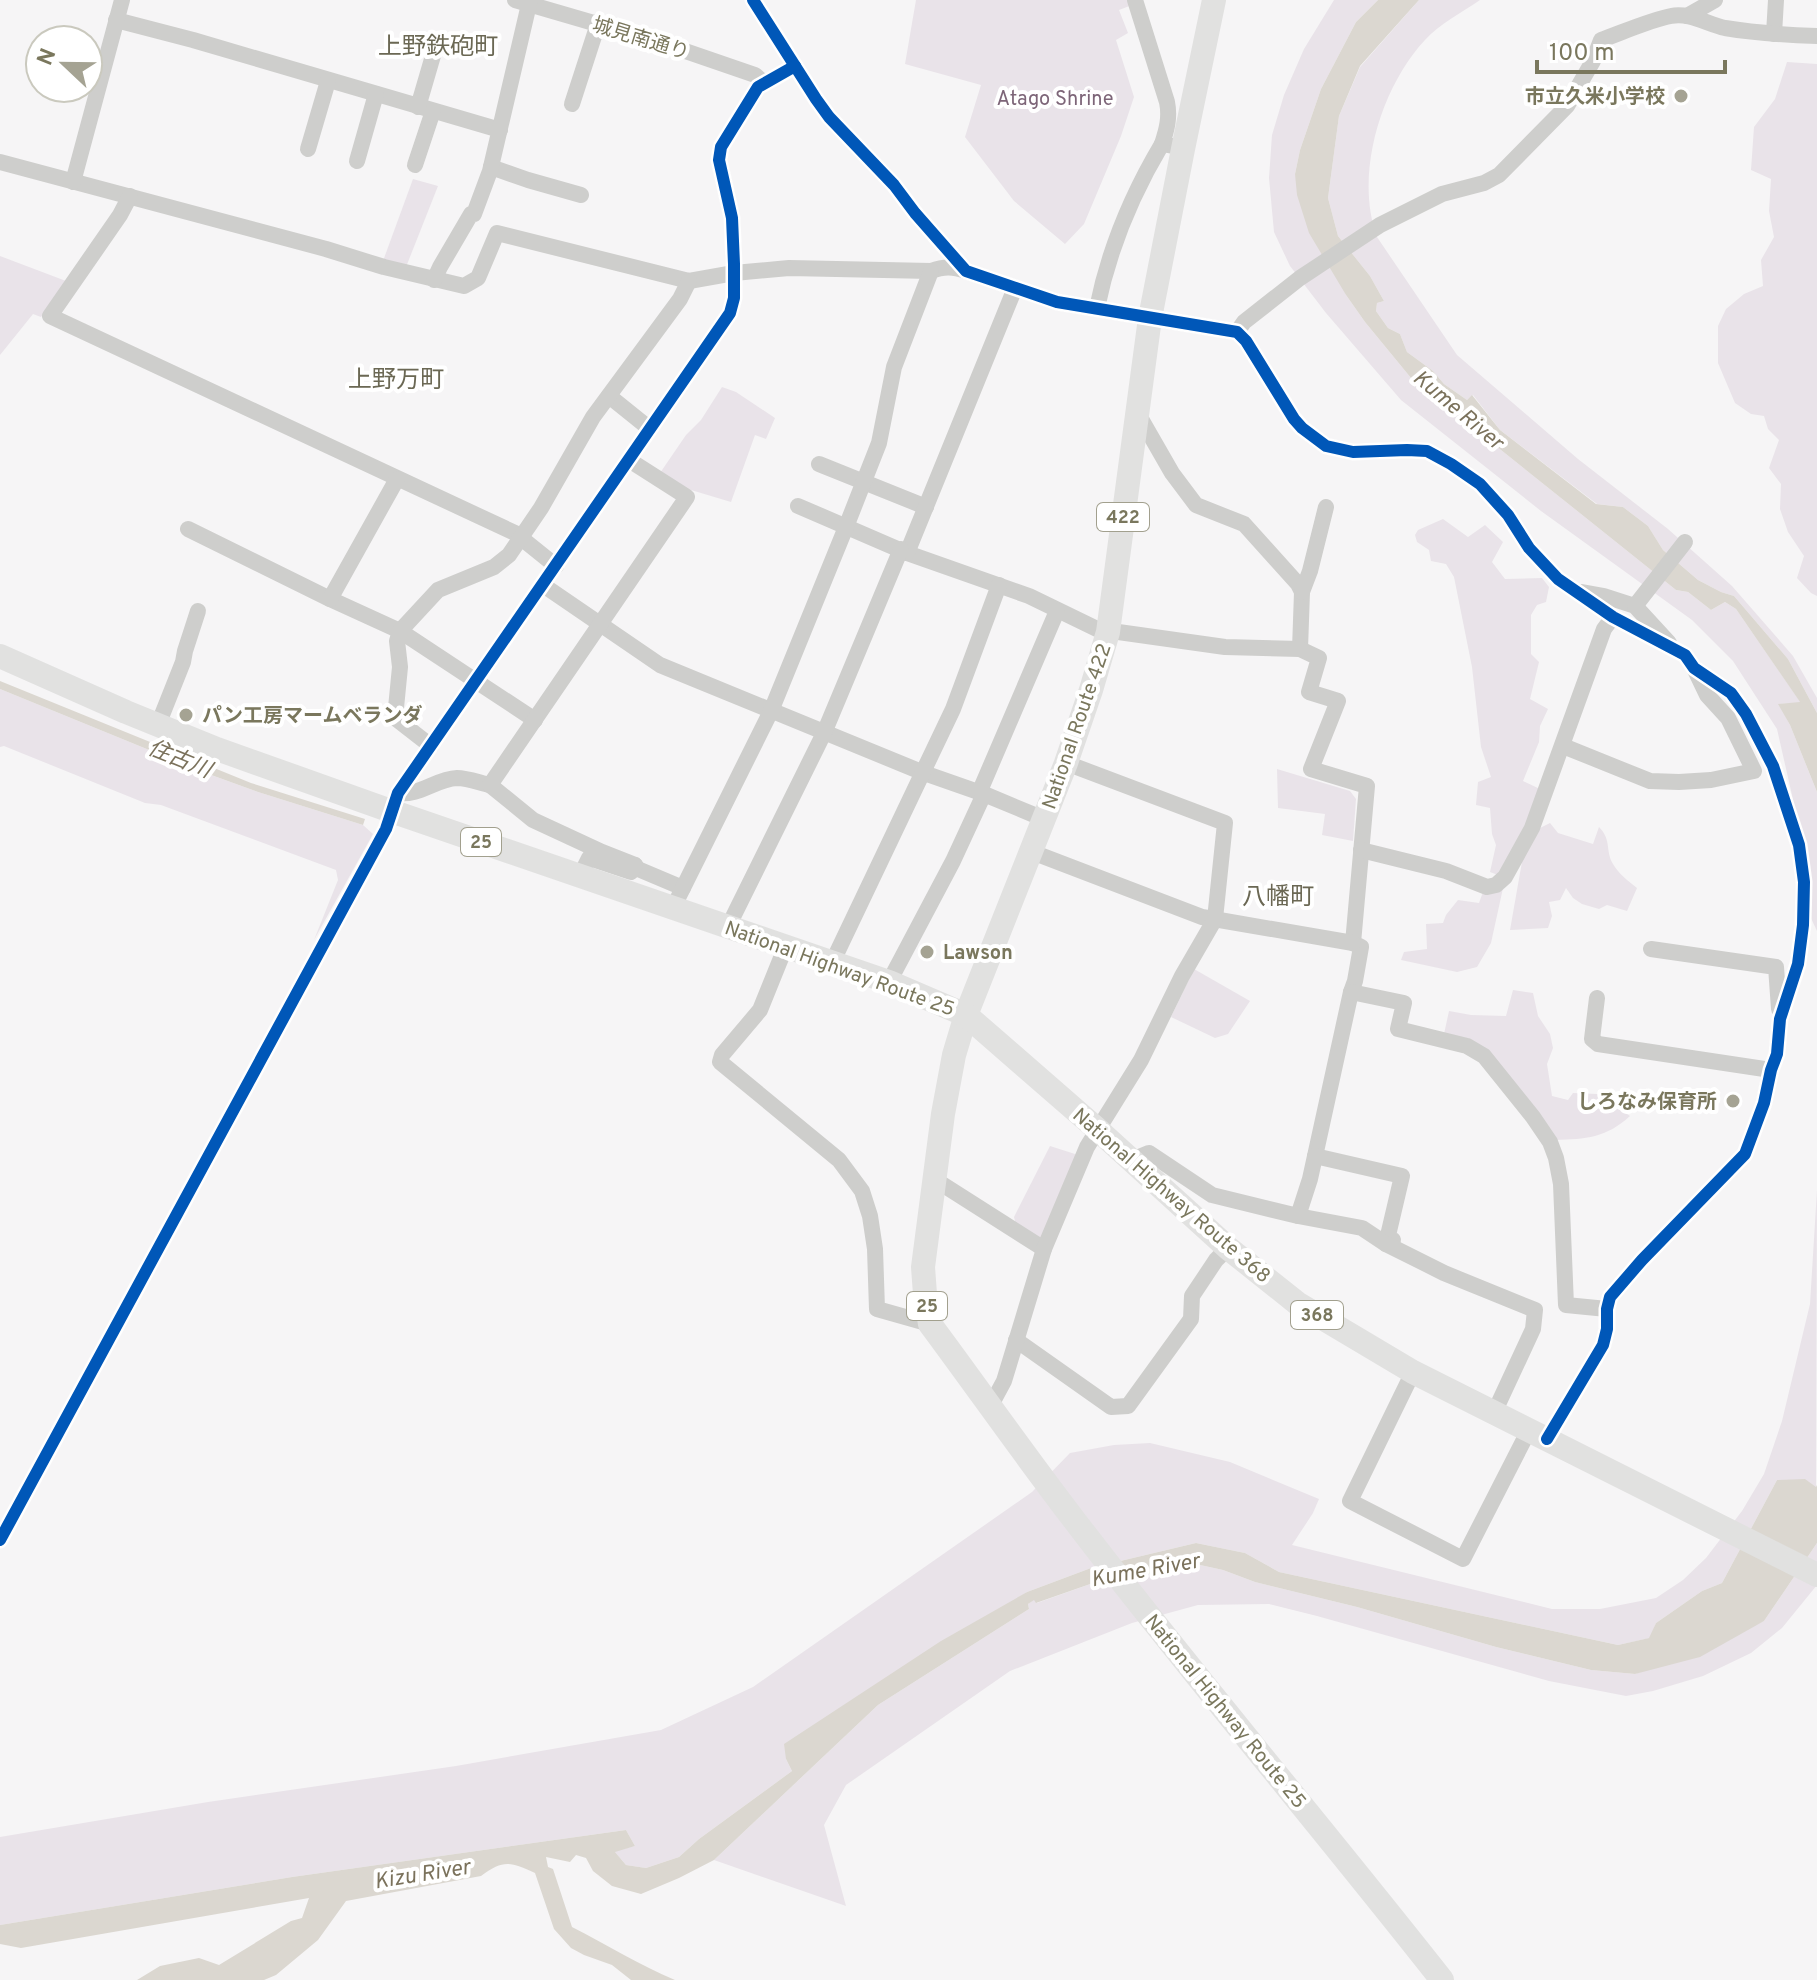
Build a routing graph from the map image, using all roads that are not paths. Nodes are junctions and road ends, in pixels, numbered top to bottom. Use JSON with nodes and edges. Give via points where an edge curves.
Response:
{"nodes":[{"id":1,"x":122,"y":0,"type":"edge"},
{"id":2,"x":753,"y":0,"type":"edge"},
{"id":3,"x":1135,"y":0,"type":"edge"},
{"id":4,"x":1214,"y":0,"type":"edge"},
{"id":5,"x":1715,"y":0,"type":"edge"},
{"id":6,"x":1776,"y":0,"type":"edge"},
{"id":7,"x":525,"y":1,"type":"edge"},
{"id":8,"x":1687,"y":16,"type":"junction"},
{"id":9,"x":116,"y":20,"type":"junction"},
{"id":10,"x":598,"y":24,"type":"junction"},
{"id":11,"x":1774,"y":34,"type":"junction"},
{"id":12,"x":1817,"y":36,"type":"edge"},
{"id":13,"x":437,"y":42,"type":"dead end"},
{"id":14,"x":795,"y":66,"type":"junction"},
{"id":15,"x":328,"y":81,"type":"junction"},
{"id":16,"x":764,"y":83,"type":"junction"},
{"id":17,"x":376,"y":94,"type":"junction"},
{"id":18,"x":572,"y":104,"type":"dead end"},
{"id":19,"x":425,"y":109,"type":"junction"},
{"id":20,"x":500,"y":130,"type":"junction"},
{"id":21,"x":1172,"y":146,"type":"junction"},
{"id":22,"x":308,"y":149,"type":"dead end"},
{"id":23,"x":357,"y":161,"type":"dead end"},
{"id":24,"x":0,"y":162,"type":"edge"},
{"id":25,"x":415,"y":165,"type":"dead end"},
{"id":26,"x":491,"y":167,"type":"junction"},
{"id":27,"x":73,"y":182,"type":"junction"},
{"id":28,"x":581,"y":195,"type":"dead end"},
{"id":29,"x":130,"y":196,"type":"junction"},
{"id":30,"x":931,"y":271,"type":"junction"},
{"id":31,"x":966,"y":271,"type":"junction"},
{"id":32,"x":734,"y":273,"type":"junction"},
{"id":33,"x":434,"y":280,"type":"junction"},
{"id":34,"x":689,"y":281,"type":"junction"},
{"id":35,"x":1015,"y":288,"type":"junction"},
{"id":36,"x":1097,"y":308,"type":"junction"},
{"id":37,"x":1150,"y":318,"type":"junction"},
{"id":38,"x":1237,"y":332,"type":"junction"},
{"id":39,"x":609,"y":396,"type":"junction"},
{"id":40,"x":1137,"y":412,"type":"junction"},
{"id":41,"x":650,"y":429,"type":"junction"},
{"id":42,"x":629,"y":460,"type":"junction"},
{"id":43,"x":819,"y":464,"type":"dead end"},
{"id":44,"x":397,"y":479,"type":"junction"},
{"id":45,"x":864,"y":482,"type":"junction"},
{"id":46,"x":798,"y":506,"type":"dead end"},
{"id":47,"x":926,"y":507,"type":"junction"},
{"id":48,"x":1326,"y":507,"type":"dead end"},
{"id":49,"x":846,"y":527,"type":"junction"},
{"id":50,"x":188,"y":529,"type":"dead end"},
{"id":51,"x":521,"y":538,"type":"junction"},
{"id":52,"x":1685,"y":542,"type":"dead end"},
{"id":53,"x":904,"y":551,"type":"junction"},
{"id":54,"x":556,"y":566,"type":"junction"},
{"id":55,"x":543,"y":585,"type":"junction"},
{"id":56,"x":999,"y":585,"type":"junction"},
{"id":57,"x":1573,"y":590,"type":"junction"},
{"id":58,"x":1302,"y":592,"type":"junction"},
{"id":59,"x":330,"y":599,"type":"junction"},
{"id":60,"x":1635,"y":606,"type":"junction"},
{"id":61,"x":198,"y":611,"type":"dead end"},
{"id":62,"x":1057,"y":611,"type":"junction"},
{"id":63,"x":1613,"y":617,"type":"junction"},
{"id":64,"x":601,"y":624,"type":"junction"},
{"id":65,"x":400,"y":631,"type":"junction"},
{"id":66,"x":1108,"y":632,"type":"junction"},
{"id":67,"x":1672,"y":648,"type":"junction"},
{"id":68,"x":1300,"y":649,"type":"junction"},
{"id":69,"x":0,"y":656,"type":"edge"},
{"id":70,"x":1694,"y":668,"type":"junction"},
{"id":71,"x":477,"y":682,"type":"junction"},
{"id":72,"x":771,"y":711,"type":"junction"},
{"id":73,"x":535,"y":720,"type":"junction"},
{"id":74,"x":158,"y":725,"type":"junction"},
{"id":75,"x":824,"y":733,"type":"junction"},
{"id":76,"x":431,"y":746,"type":"junction"},
{"id":77,"x":1563,"y":746,"type":"junction"},
{"id":78,"x":1066,"y":763,"type":"junction"},
{"id":79,"x":924,"y":773,"type":"junction"},
{"id":80,"x":490,"y":785,"type":"junction"},
{"id":81,"x":982,"y":793,"type":"junction"},
{"id":82,"x":394,"y":802,"type":"junction"},
{"id":83,"x":1044,"y":819,"type":"junction"},
{"id":84,"x":1817,"y":841,"type":"edge"},
{"id":85,"x":1799,"y":845,"type":"junction"},
{"id":86,"x":1361,"y":850,"type":"junction"},
{"id":87,"x":1032,"y":852,"type":"junction"},
{"id":88,"x":635,"y":865,"type":"junction"},
{"id":89,"x":580,"y":876,"type":"junction"},
{"id":90,"x":678,"y":898,"type":"junction"},
{"id":91,"x":1215,"y":919,"type":"junction"},
{"id":92,"x":728,"y":927,"type":"junction"},
{"id":93,"x":1353,"y":943,"type":"junction"},
{"id":94,"x":784,"y":946,"type":"junction"},
{"id":95,"x":1651,"y":949,"type":"dead end"},
{"id":96,"x":832,"y":963,"type":"junction"},
{"id":97,"x":889,"y":982,"type":"junction"},
{"id":98,"x":1351,"y":992,"type":"junction"},
{"id":99,"x":1597,"y":998,"type":"dead end"},
{"id":100,"x":966,"y":1015,"type":"junction"},
{"id":101,"x":1780,"y":1019,"type":"junction"},
{"id":102,"x":1771,"y":1070,"type":"junction"},
{"id":103,"x":1097,"y":1129,"type":"junction"},
{"id":104,"x":1315,"y":1156,"type":"junction"},
{"id":105,"x":1132,"y":1160,"type":"junction"},
{"id":106,"x":934,"y":1179,"type":"junction"},
{"id":107,"x":1298,"y":1216,"type":"junction"},
{"id":108,"x":1390,"y":1241,"type":"junction"},
{"id":109,"x":1228,"y":1248,"type":"junction"},
{"id":110,"x":1044,"y":1249,"type":"junction"},
{"id":111,"x":1607,"y":1309,"type":"junction"},
{"id":112,"x":930,"y":1324,"type":"junction"},
{"id":113,"x":1016,"y":1340,"type":"junction"},
{"id":114,"x":1413,"y":1372,"type":"junction"},
{"id":115,"x":990,"y":1407,"type":"junction"},
{"id":116,"x":1494,"y":1413,"type":"junction"},
{"id":117,"x":1538,"y":1435,"type":"junction"},
{"id":118,"x":0,"y":1540,"type":"edge"},
{"id":119,"x":1817,"y":1575,"type":"edge"},
{"id":120,"x":1442,"y":1980,"type":"edge"}],
"edges":[{"from":1,"to":9,"type":"street"},
{"from":2,"to":14,"type":"street"},
{"from":3,"to":21,"type":"street","via":[[1167,102]]},
{"from":4,"to":21,"type":"highway","name":"National Route 422","number":"422"},
{"from":5,"to":8,"type":"street"},
{"from":6,"to":11,"type":"street"},
{"from":7,"to":10,"type":"street","name":"城見南通り"},
{"from":7,"to":20,"type":"street"},
{"from":8,"to":11,"type":"street","via":[[1720,27]]},
{"from":8,"to":38,"type":"street","via":[[1672,15],[1601,40],[1567,106],[1499,175],[1442,194],[1380,225],[1300,278]]},
{"from":9,"to":15,"type":"street"},
{"from":9,"to":27,"type":"street"},
{"from":10,"to":16,"type":"street","name":"城見南通り","via":[[755,75]]},
{"from":10,"to":18,"type":"street"},
{"from":11,"to":12,"type":"street"},
{"from":13,"to":19,"type":"street"},
{"from":14,"to":16,"type":"street"},
{"from":14,"to":31,"type":"street","via":[[829,117]]},
{"from":15,"to":17,"type":"street"},
{"from":15,"to":22,"type":"street"},
{"from":16,"to":32,"type":"street","via":[[721,147]]},
{"from":17,"to":19,"type":"street"},
{"from":17,"to":23,"type":"street"},
{"from":19,"to":20,"type":"street"},
{"from":19,"to":25,"type":"street"},
{"from":20,"to":26,"type":"street"},
{"from":21,"to":36,"type":"street","via":[[1134,194],[1112,247]]},
{"from":21,"to":37,"type":"highway","name":"National Route 422","number":"422"},
{"from":24,"to":27,"type":"street"},
{"from":26,"to":28,"type":"street"},
{"from":26,"to":33,"type":"street","via":[[474,214]]},
{"from":27,"to":29,"type":"street"},
{"from":29,"to":33,"type":"street"},
{"from":29,"to":44,"type":"street","via":[[50,316]]},
{"from":30,"to":31,"type":"street","via":[[951,266]]},
{"from":30,"to":32,"type":"street","via":[[789,268]]},
{"from":30,"to":45,"type":"street","via":[[894,367],[879,443]]},
{"from":31,"to":35,"type":"street"},
{"from":32,"to":34,"type":"street"},
{"from":32,"to":41,"type":"street","via":[[730,313]]},
{"from":33,"to":34,"type":"street","via":[[464,286],[473,282],[497,233]]},
{"from":34,"to":39,"type":"street"},
{"from":35,"to":36,"type":"street"},
{"from":35,"to":47,"type":"street"},
{"from":36,"to":37,"type":"street"},
{"from":37,"to":38,"type":"street"},
{"from":37,"to":40,"type":"highway","name":"National Route 422","number":"422"},
{"from":38,"to":57,"type":"street","via":[[1294,419],[1314,438],[1353,452],[1427,451],[1451,464],[1480,484],[1529,548]]},
{"from":39,"to":41,"type":"street"},
{"from":39,"to":51,"type":"street"},
{"from":40,"to":58,"type":"street","via":[[1196,505],[1244,524]]},
{"from":40,"to":66,"type":"highway","name":"National Route 422","number":"422"},
{"from":41,"to":42,"type":"street"},
{"from":42,"to":54,"type":"street"},
{"from":42,"to":64,"type":"street","via":[[687,497]]},
{"from":43,"to":45,"type":"street"},
{"from":44,"to":51,"type":"street"},
{"from":44,"to":59,"type":"street"},
{"from":45,"to":47,"type":"street"},
{"from":45,"to":49,"type":"street"},
{"from":46,"to":49,"type":"street"},
{"from":47,"to":53,"type":"street"},
{"from":48,"to":58,"type":"street"},
{"from":49,"to":53,"type":"street"},
{"from":49,"to":72,"type":"street"},
{"from":50,"to":59,"type":"street"},
{"from":51,"to":54,"type":"street"},
{"from":51,"to":65,"type":"street","via":[[494,567],[438,590]]},
{"from":52,"to":60,"type":"street"},
{"from":53,"to":56,"type":"street"},
{"from":53,"to":75,"type":"street"},
{"from":54,"to":55,"type":"street"},
{"from":55,"to":64,"type":"street"},
{"from":55,"to":71,"type":"street"},
{"from":56,"to":62,"type":"street"},
{"from":56,"to":79,"type":"street"},
{"from":57,"to":60,"type":"street"},
{"from":57,"to":63,"type":"street"},
{"from":58,"to":68,"type":"street"},
{"from":59,"to":65,"type":"street"},
{"from":60,"to":67,"type":"street"},
{"from":61,"to":74,"type":"street"},
{"from":62,"to":66,"type":"street"},
{"from":62,"to":81,"type":"street"},
{"from":63,"to":67,"type":"street"},
{"from":63,"to":77,"type":"street","via":[[1604,629]]},
{"from":64,"to":72,"type":"street","via":[[660,665]]},
{"from":64,"to":73,"type":"street"},
{"from":65,"to":71,"type":"street"},
{"from":65,"to":76,"type":"street","via":[[395,718]]},
{"from":66,"to":68,"type":"street","via":[[1225,647]]},
{"from":66,"to":78,"type":"highway","name":"National Route 422","number":"422"},
{"from":67,"to":70,"type":"street"},
{"from":68,"to":86,"type":"street","via":[[1319,658],[1309,692],[1338,701],[1311,769],[1367,786]]},
{"from":69,"to":74,"type":"highway","name":"National Highway Route 25","number":"25"},
{"from":70,"to":77,"type":"street","via":[[1707,695],[1728,718],[1754,771],[1711,780],[1650,781]]},
{"from":70,"to":85,"type":"street","via":[[1731,693],[1746,714],[1773,766]]},
{"from":71,"to":73,"type":"street"},
{"from":71,"to":76,"type":"street"},
{"from":72,"to":75,"type":"street"},
{"from":72,"to":90,"type":"street"},
{"from":73,"to":80,"type":"street"},
{"from":74,"to":82,"type":"highway","name":"National Highway Route 25","number":"25","via":[[217,749]]},
{"from":75,"to":79,"type":"street"},
{"from":75,"to":92,"type":"street"},
{"from":76,"to":82,"type":"street"},
{"from":77,"to":86,"type":"street","via":[[1532,828],[1496,885],[1487,887]]},
{"from":78,"to":83,"type":"highway","name":"National Route 422","number":"422"},
{"from":78,"to":91,"type":"street","via":[[1225,823]]},
{"from":79,"to":81,"type":"street"},
{"from":79,"to":96,"type":"street"},
{"from":80,"to":82,"type":"street","via":[[458,778]]},
{"from":80,"to":88,"type":"street","via":[[533,820]]},
{"from":81,"to":83,"type":"street"},
{"from":81,"to":97,"type":"street","via":[[953,861]]},
{"from":82,"to":89,"type":"highway","name":"National Highway Route 25","number":"25"},
{"from":82,"to":118,"type":"street","via":[[386,829]]},
{"from":83,"to":87,"type":"highway","name":"National Route 422","number":"422"},
{"from":84,"to":85,"type":"street"},
{"from":85,"to":101,"type":"street","via":[[1803,925],[1798,964]]},
{"from":86,"to":93,"type":"street"},
{"from":87,"to":91,"type":"street"},
{"from":87,"to":100,"type":"highway","name":"National Route 422","number":"422"},
{"from":88,"to":89,"type":"street","via":[[631,872],[589,858]]},
{"from":88,"to":90,"type":"street"},
{"from":89,"to":90,"type":"highway","name":"National Highway Route 25","number":"25"},
{"from":90,"to":92,"type":"highway","name":"National Highway Route 25","number":"25"},
{"from":91,"to":93,"type":"street"},
{"from":91,"to":103,"type":"street","via":[[1141,1060]]},
{"from":92,"to":94,"type":"highway","name":"National Highway Route 25","number":"25"},
{"from":93,"to":98,"type":"street","via":[[1361,947]]},
{"from":94,"to":96,"type":"highway","name":"National Highway Route 25","number":"25"},
{"from":94,"to":112,"type":"street","via":[[760,1010],[720,1062],[839,1160],[862,1191],[875,1249],[877,1309]]},
{"from":95,"to":101,"type":"street","via":[[1776,967]]},
{"from":96,"to":97,"type":"highway","name":"National Highway Route 25","number":"25"},
{"from":97,"to":100,"type":"highway","name":"National Highway Route 25","number":"25"},
{"from":98,"to":104,"type":"street"},
{"from":98,"to":111,"type":"street","via":[[1404,1003],[1398,1029],[1467,1046],[1484,1056],[1533,1117],[1556,1158],[1566,1305]]},
{"from":99,"to":102,"type":"street","via":[[1592,1039],[1598,1044]]},
{"from":100,"to":103,"type":"highway","name":"National Highway Route 368","number":"368"},
{"from":100,"to":106,"type":"highway","name":"National Highway Route 25","number":"25","via":[[954,1055]]},
{"from":101,"to":102,"type":"street"},
{"from":102,"to":111,"type":"street","via":[[1745,1154],[1620,1283]]},
{"from":103,"to":105,"type":"highway","name":"National Highway Route 368","number":"368"},
{"from":103,"to":110,"type":"street"},
{"from":104,"to":107,"type":"street"},
{"from":104,"to":108,"type":"street","via":[[1402,1176]]},
{"from":105,"to":107,"type":"street","via":[[1149,1153],[1212,1195]]},
{"from":105,"to":109,"type":"highway","name":"National Highway Route 368","number":"368"},
{"from":106,"to":110,"type":"street"},
{"from":106,"to":112,"type":"highway","name":"National Highway Route 25","number":"25","via":[[923,1267]]},
{"from":107,"to":108,"type":"street","via":[[1362,1228]]},
{"from":108,"to":116,"type":"street","via":[[1444,1273],[1535,1310],[1533,1329]]},
{"from":109,"to":113,"type":"street","via":[[1192,1296],[1191,1319],[1128,1406],[1111,1407]]},
{"from":109,"to":114,"type":"highway","name":"National Highway Route 368","number":"368","via":[[1297,1303]]},
{"from":110,"to":113,"type":"street"},
{"from":111,"to":117,"type":"street","via":[[1603,1345]]},
{"from":112,"to":115,"type":"highway","name":"National Highway Route 25","number":"25"},
{"from":113,"to":115,"type":"street"},
{"from":114,"to":116,"type":"highway","name":"National Highway Route 368","number":"368"},
{"from":114,"to":117,"type":"street","via":[[1350,1501],[1463,1559]]},
{"from":115,"to":120,"type":"highway","name":"National Highway Route 25","number":"25","via":[[1094,1546]]},
{"from":116,"to":117,"type":"highway","name":"National Highway Route 368","number":"368"},
{"from":117,"to":119,"type":"highway","name":"National Highway Route 368","number":"368"}]}
